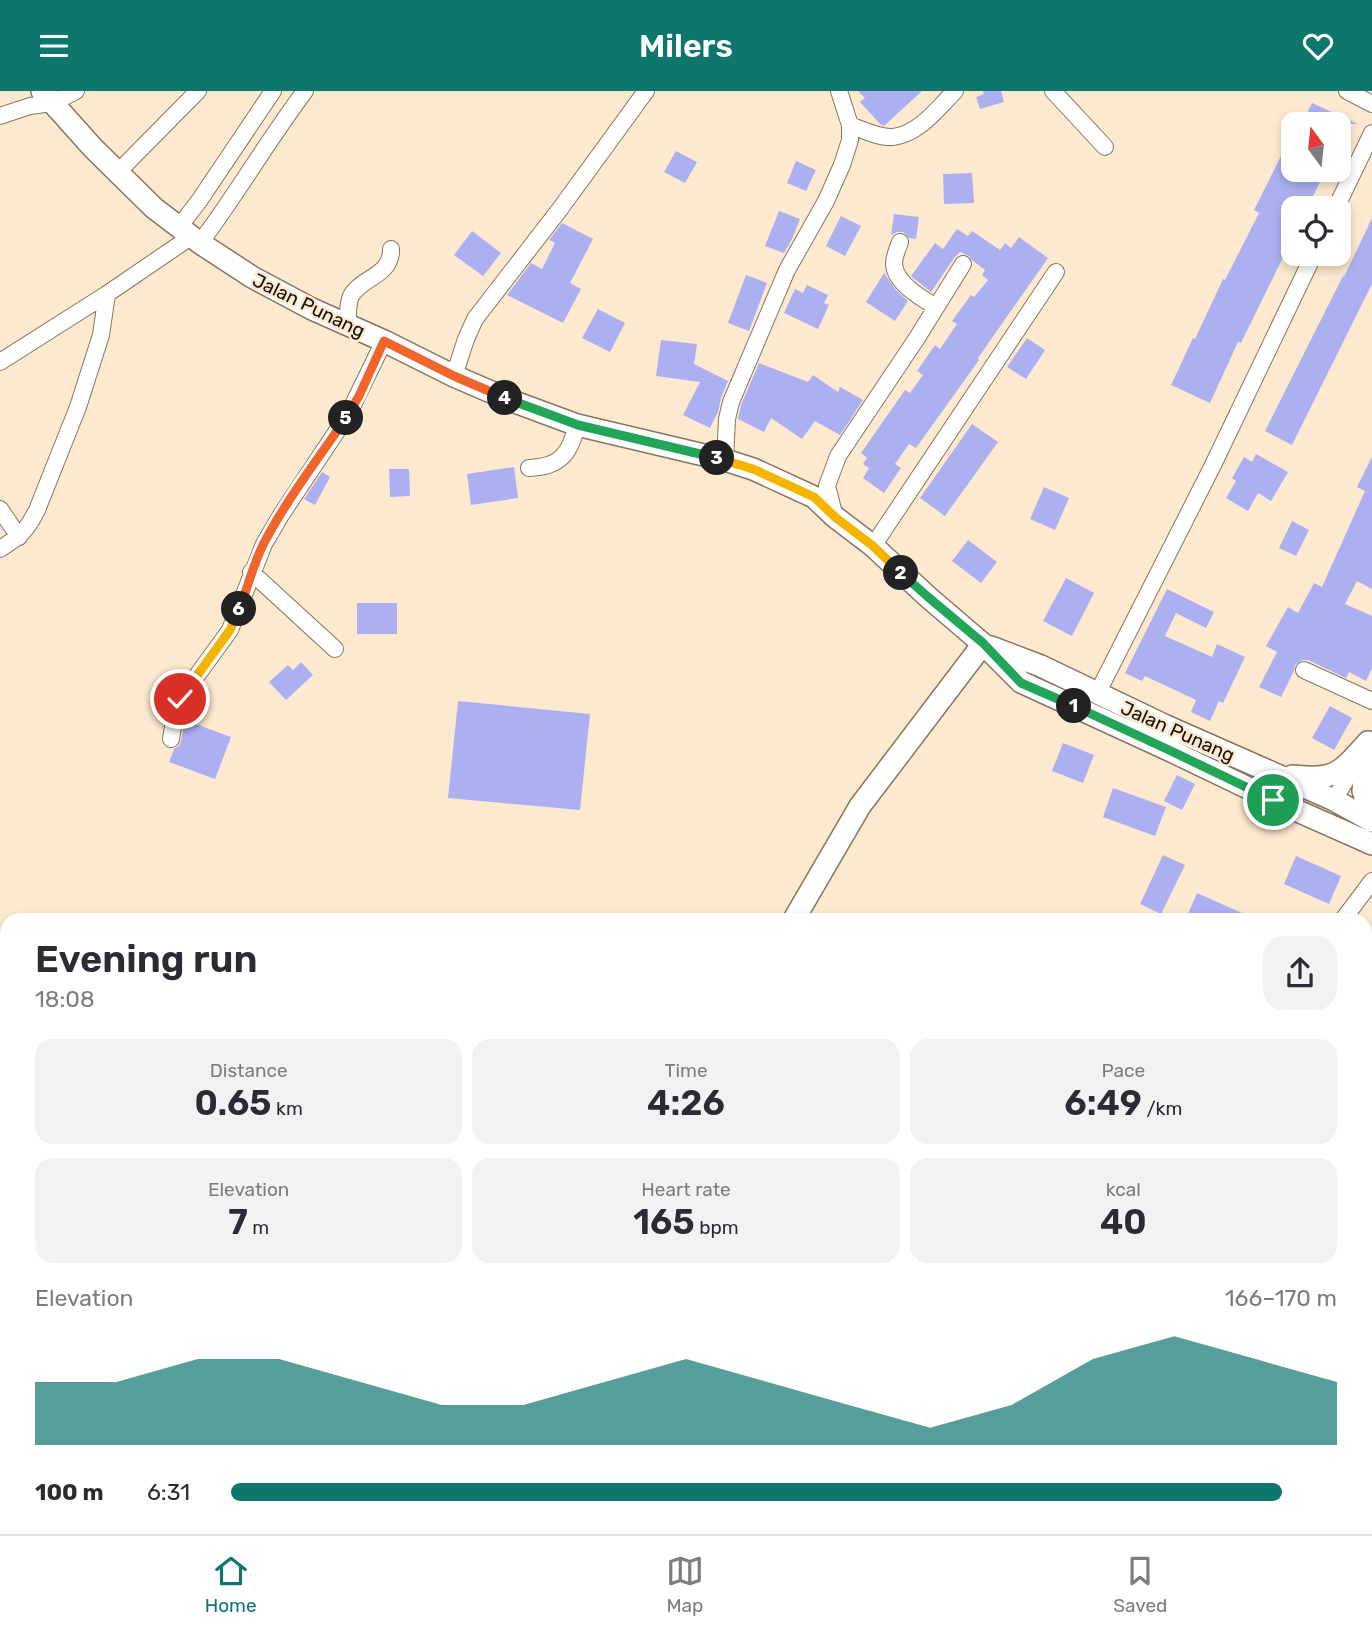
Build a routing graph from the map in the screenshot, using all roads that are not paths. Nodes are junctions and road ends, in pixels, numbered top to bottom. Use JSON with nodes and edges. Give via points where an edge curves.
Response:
{"nodes":[{"id":1,"x":76,"y":91,"type":"edge"},
{"id":2,"x":198,"y":91,"type":"edge"},
{"id":3,"x":273,"y":91,"type":"edge"},
{"id":4,"x":305,"y":91,"type":"edge"},
{"id":5,"x":646,"y":91,"type":"edge"},
{"id":6,"x":839,"y":91,"type":"edge"},
{"id":7,"x":955,"y":91,"type":"edge"},
{"id":8,"x":1053,"y":91,"type":"edge"},
{"id":9,"x":1347,"y":91,"type":"edge"},
{"id":10,"x":47,"y":97,"type":"edge"},
{"id":11,"x":1372,"y":104,"type":"edge"},
{"id":12,"x":0,"y":116,"type":"edge"},
{"id":13,"x":850,"y":125,"type":"junction"},
{"id":14,"x":1372,"y":133,"type":"edge"},
{"id":15,"x":1105,"y":147,"type":"dead end"},
{"id":16,"x":118,"y":172,"type":"junction"},
{"id":17,"x":1342,"y":196,"type":"edge"},
{"id":18,"x":199,"y":201,"type":"junction"},
{"id":19,"x":155,"y":208,"type":"junction"},
{"id":20,"x":222,"y":215,"type":"junction"},
{"id":21,"x":190,"y":236,"type":"junction"},
{"id":22,"x":900,"y":242,"type":"dead end"},
{"id":23,"x":391,"y":249,"type":"dead end"},
{"id":24,"x":224,"y":259,"type":"junction"},
{"id":25,"x":963,"y":264,"type":"dead end"},
{"id":26,"x":1308,"y":266,"type":"edge"},
{"id":27,"x":1056,"y":272,"type":"dead end"},
{"id":28,"x":107,"y":294,"type":"junction"},
{"id":29,"x":936,"y":307,"type":"junction"},
{"id":30,"x":348,"y":325,"type":"junction"},
{"id":31,"x":384,"y":341,"type":"junction"},
{"id":32,"x":0,"y":362,"type":"edge"},
{"id":33,"x":454,"y":376,"type":"junction"},
{"id":34,"x":578,"y":425,"type":"junction"},
{"id":35,"x":724,"y":460,"type":"junction"},
{"id":36,"x":529,"y":468,"type":"dead end"},
{"id":37,"x":0,"y":509,"type":"edge"},
{"id":38,"x":835,"y":517,"type":"junction"},
{"id":39,"x":19,"y":537,"type":"junction"},
{"id":40,"x":873,"y":546,"type":"junction"},
{"id":41,"x":0,"y":549,"type":"edge"},
{"id":42,"x":251,"y":572,"type":"junction"},
{"id":43,"x":983,"y":643,"type":"junction"},
{"id":44,"x":335,"y":649,"type":"dead end"},
{"id":45,"x":1304,"y":670,"type":"dead end"},
{"id":46,"x":1097,"y":694,"type":"junction"},
{"id":47,"x":1372,"y":701,"type":"edge"},
{"id":48,"x":171,"y":739,"type":"dead end"},
{"id":49,"x":1370,"y":739,"type":"edge"},
{"id":50,"x":1276,"y":775,"type":"junction"},
{"id":51,"x":1334,"y":800,"type":"junction"},
{"id":52,"x":1372,"y":813,"type":"edge"},
{"id":53,"x":1372,"y":821,"type":"edge"},
{"id":54,"x":1323,"y":822,"type":"junction"},
{"id":55,"x":1372,"y":844,"type":"edge"},
{"id":56,"x":1372,"y":881,"type":"edge"},
{"id":57,"x":798,"y":913,"type":"edge"},
{"id":58,"x":1348,"y":913,"type":"edge"}],
"edges":[{"from":1,"to":10,"type":"street"},
{"from":2,"to":16,"type":"street"},
{"from":3,"to":18,"type":"street"},
{"from":4,"to":20,"type":"street"},
{"from":5,"to":33,"type":"street","via":[[475,319]]},
{"from":6,"to":13,"type":"street"},
{"from":7,"to":13,"type":"street","via":[[917,129],[893,137]]},
{"from":8,"to":15,"type":"street"},
{"from":9,"to":11,"type":"street"},
{"from":10,"to":12,"type":"street"},
{"from":10,"to":16,"type":"street","name":"Jalan Punang"},
{"from":13,"to":35,"type":"street","via":[[842,165],[787,270],[731,402]]},
{"from":14,"to":17,"type":"street"},
{"from":16,"to":19,"type":"street","name":"Jalan Punang"},
{"from":18,"to":19,"type":"street"},
{"from":18,"to":21,"type":"street"},
{"from":19,"to":21,"type":"street","name":"Jalan Punang"},
{"from":20,"to":21,"type":"street"},
{"from":20,"to":24,"type":"street","via":[[219,232]]},
{"from":21,"to":24,"type":"street","name":"Jalan Punang"},
{"from":21,"to":28,"type":"street"},
{"from":22,"to":29,"type":"street","via":[[894,263],[897,273]]},
{"from":23,"to":30,"type":"street","via":[[382,271],[351,295]]},
{"from":24,"to":30,"type":"street","name":"Jalan Punang"},
{"from":25,"to":29,"type":"street"},
{"from":26,"to":46,"type":"street"},
{"from":27,"to":40,"type":"street"},
{"from":28,"to":32,"type":"street"},
{"from":28,"to":39,"type":"street","via":[[101,335],[78,407],[37,510]]},
{"from":29,"to":38,"type":"street","via":[[838,456],[827,486]]},
{"from":30,"to":31,"type":"street","name":"Jalan Punang"},
{"from":31,"to":33,"type":"street","name":"Jalan Punang"},
{"from":31,"to":42,"type":"street","via":[[349,414],[281,515]]},
{"from":33,"to":34,"type":"street","name":"Jalan Punang"},
{"from":34,"to":35,"type":"street","name":"Jalan Punang"},
{"from":34,"to":36,"type":"street","via":[[572,447],[557,461],[544,468]]},
{"from":35,"to":38,"type":"street","name":"Jalan Punang","via":[[814,497]]},
{"from":37,"to":39,"type":"street"},
{"from":38,"to":40,"type":"street","name":"Jalan Punang"},
{"from":39,"to":41,"type":"street"},
{"from":40,"to":43,"type":"street","name":"Jalan Punang"},
{"from":42,"to":44,"type":"street"},
{"from":42,"to":48,"type":"street","via":[[230,630],[180,699]]},
{"from":43,"to":46,"type":"street","name":"Jalan Punang"},
{"from":43,"to":54,"type":"street","name":"Jalan Punang","via":[[1021,683]]},
{"from":43,"to":57,"type":"street","via":[[860,806]]},
{"from":45,"to":47,"type":"street"},
{"from":46,"to":50,"type":"street","name":"Jalan Punang"},
{"from":49,"to":50,"type":"street","via":[[1335,774],[1315,779]]},
{"from":49,"to":51,"type":"street"},
{"from":49,"to":52,"type":"street","via":[[1363,791]]},
{"from":50,"to":51,"type":"street","name":"Jalan Punang"},
{"from":51,"to":53,"type":"street","name":"Jalan Punang"},
{"from":51,"to":54,"type":"street"},
{"from":54,"to":55,"type":"street","name":"Jalan Punang"},
{"from":56,"to":58,"type":"street"}]}
